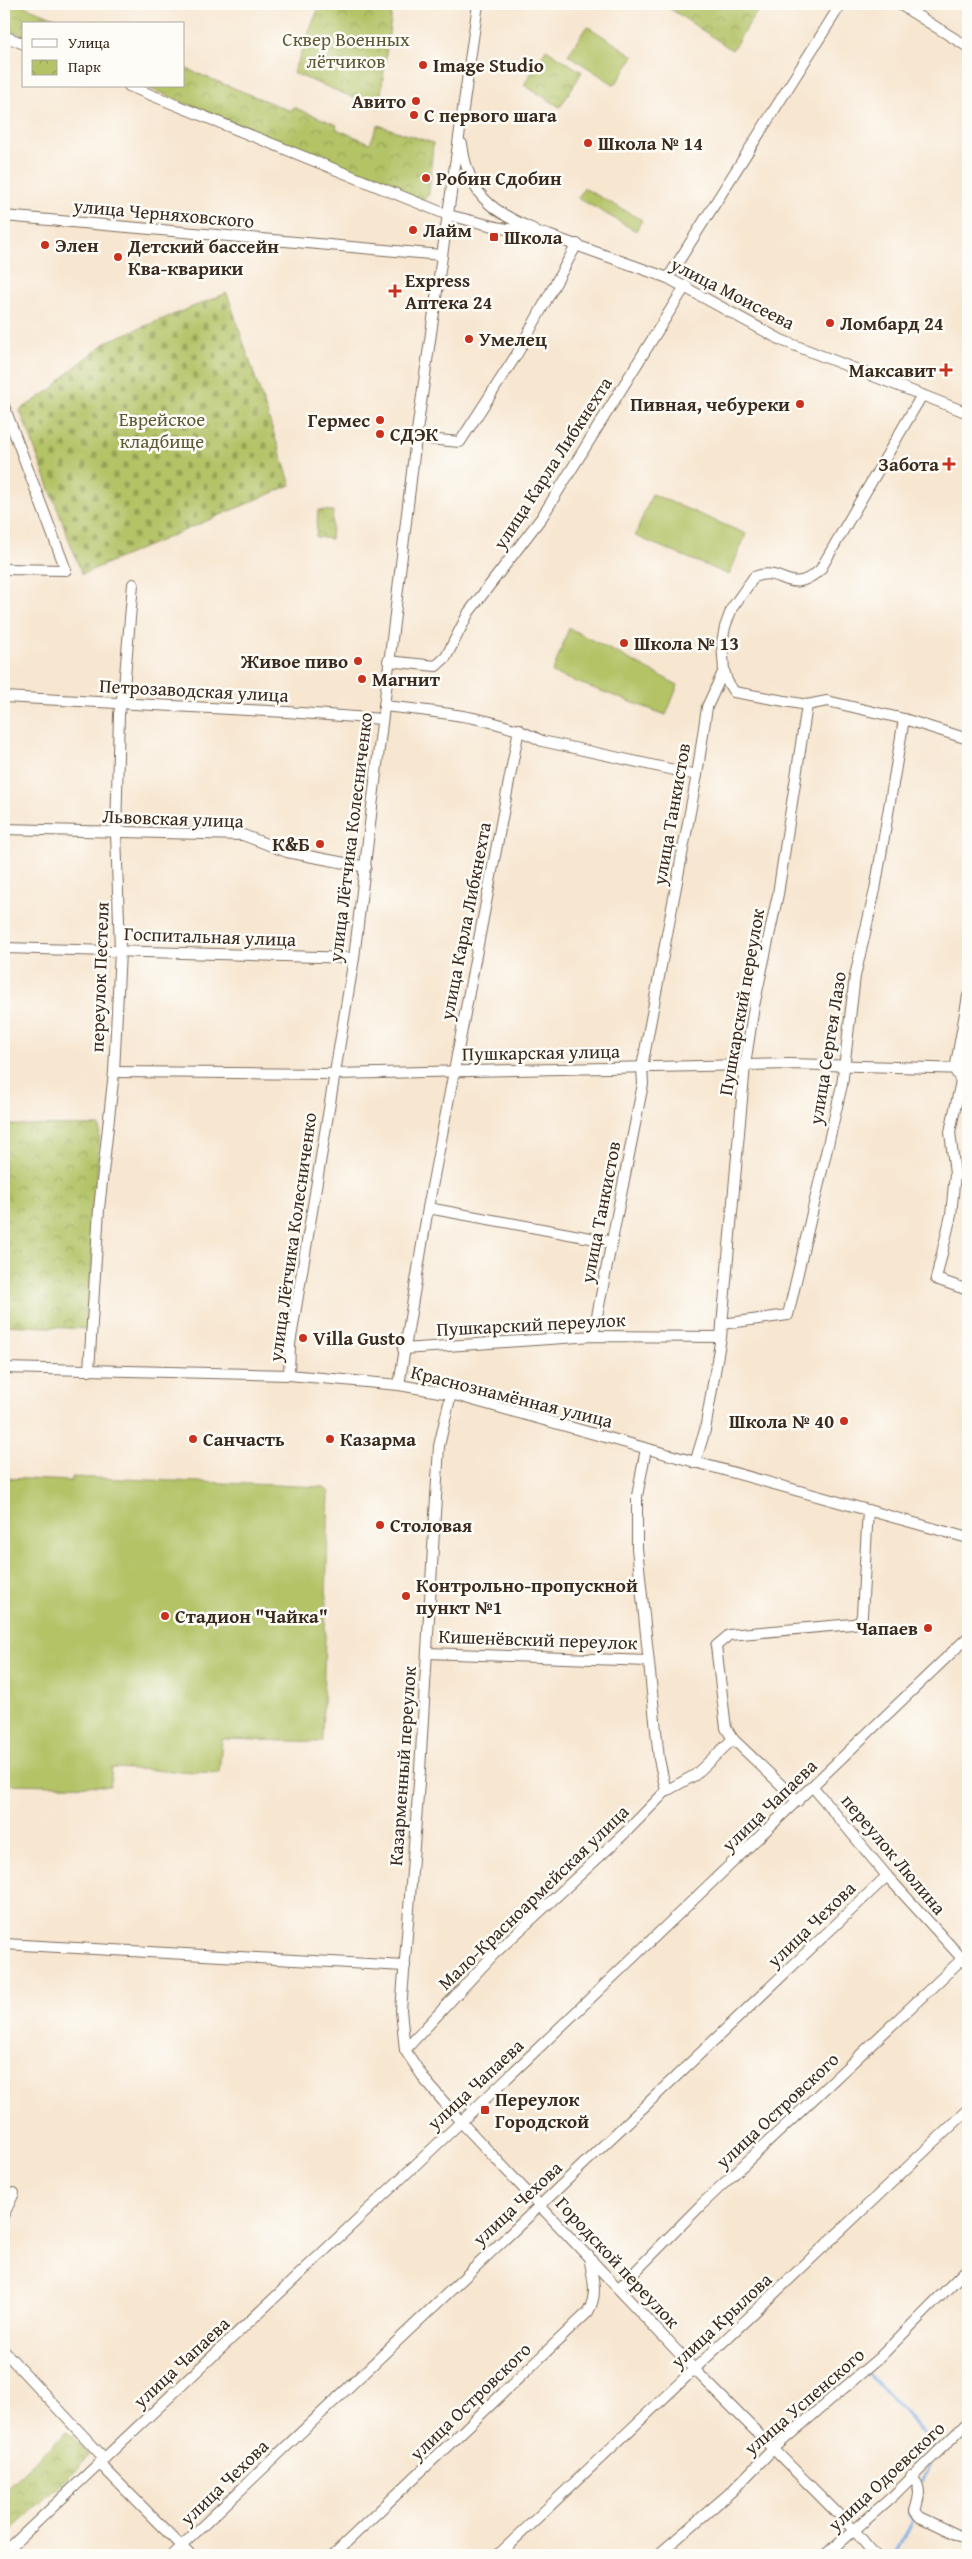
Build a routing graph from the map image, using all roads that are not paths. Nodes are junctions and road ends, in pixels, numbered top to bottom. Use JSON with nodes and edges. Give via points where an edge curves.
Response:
{"nodes":[{"id":1,"x":478,"y":4,"type":"edge"},
{"id":2,"x":841,"y":4,"type":"edge"},
{"id":3,"x":899,"y":4,"type":"edge"},
{"id":4,"x":4,"y":36,"type":"edge"},
{"id":5,"x":22,"y":43,"type":"edge"},
{"id":6,"x":968,"y":47,"type":"edge"},
{"id":7,"x":134,"y":88,"type":"edge"},
{"id":8,"x":461,"y":130,"type":"junction"},
{"id":9,"x":448,"y":215,"type":"junction"},
{"id":10,"x":4,"y":216,"type":"edge"},
{"id":11,"x":545,"y":234,"type":"junction"},
{"id":12,"x":577,"y":244,"type":"junction"},
{"id":13,"x":441,"y":255,"type":"junction"},
{"id":14,"x":668,"y":278,"type":"junction"},
{"id":15,"x":686,"y":286,"type":"junction"},
{"id":16,"x":922,"y":395,"type":"junction"},
{"id":17,"x":4,"y":406,"type":"edge"},
{"id":18,"x":968,"y":413,"type":"edge"},
{"id":19,"x":416,"y":438,"type":"junction"},
{"id":20,"x":4,"y":569,"type":"edge"},
{"id":21,"x":133,"y":584,"type":"dead end"},
{"id":22,"x":388,"y":661,"type":"junction"},
{"id":23,"x":724,"y":670,"type":"junction"},
{"id":24,"x":4,"y":697,"type":"edge"},
{"id":25,"x":121,"y":704,"type":"junction"},
{"id":26,"x":807,"y":705,"type":"junction"},
{"id":27,"x":384,"y":706,"type":"junction"},
{"id":28,"x":904,"y":718,"type":"junction"},
{"id":29,"x":382,"y":720,"type":"junction"},
{"id":30,"x":519,"y":729,"type":"junction"},
{"id":31,"x":968,"y":740,"type":"edge"},
{"id":32,"x":696,"y":775,"type":"junction"},
{"id":33,"x":4,"y":829,"type":"edge"},
{"id":34,"x":116,"y":833,"type":"junction"},
{"id":35,"x":366,"y":867,"type":"junction"},
{"id":36,"x":4,"y":948,"type":"edge"},
{"id":37,"x":120,"y":951,"type":"junction"},
{"id":38,"x":354,"y":958,"type":"junction"},
{"id":39,"x":968,"y":996,"type":"edge"},
{"id":40,"x":745,"y":1065,"type":"junction"},
{"id":41,"x":842,"y":1066,"type":"junction"},
{"id":42,"x":642,"y":1067,"type":"junction"},
{"id":43,"x":968,"y":1069,"type":"edge"},
{"id":44,"x":955,"y":1070,"type":"junction"},
{"id":45,"x":454,"y":1071,"type":"junction"},
{"id":46,"x":114,"y":1072,"type":"junction"},
{"id":47,"x":334,"y":1074,"type":"junction"},
{"id":48,"x":965,"y":1085,"type":"edge"},
{"id":49,"x":428,"y":1208,"type":"junction"},
{"id":50,"x":612,"y":1242,"type":"junction"},
{"id":51,"x":968,"y":1290,"type":"edge"},
{"id":52,"x":722,"y":1324,"type":"junction"},
{"id":53,"x":593,"y":1336,"type":"junction"},
{"id":54,"x":721,"y":1337,"type":"junction"},
{"id":55,"x":404,"y":1349,"type":"junction"},
{"id":56,"x":4,"y":1368,"type":"edge"},
{"id":57,"x":89,"y":1371,"type":"junction"},
{"id":58,"x":289,"y":1376,"type":"junction"},
{"id":59,"x":399,"y":1385,"type":"junction"},
{"id":60,"x":451,"y":1394,"type":"junction"},
{"id":61,"x":646,"y":1449,"type":"junction"},
{"id":62,"x":695,"y":1463,"type":"junction"},
{"id":63,"x":868,"y":1510,"type":"junction"},
{"id":64,"x":968,"y":1538,"type":"edge"},
{"id":65,"x":968,"y":1637,"type":"edge"},
{"id":66,"x":427,"y":1653,"type":"junction"},
{"id":67,"x":648,"y":1661,"type":"junction"},
{"id":68,"x":733,"y":1739,"type":"junction"},
{"id":69,"x":814,"y":1787,"type":"junction"},
{"id":70,"x":666,"y":1791,"type":"junction"},
{"id":71,"x":798,"y":1802,"type":"junction"},
{"id":72,"x":887,"y":1876,"type":"junction"},
{"id":73,"x":4,"y":1944,"type":"edge"},
{"id":74,"x":965,"y":1962,"type":"edge"},
{"id":75,"x":405,"y":1966,"type":"junction"},
{"id":76,"x":405,"y":2050,"type":"junction"},
{"id":77,"x":968,"y":2110,"type":"edge"},
{"id":78,"x":461,"y":2122,"type":"junction"},
{"id":79,"x":14,"y":2193,"type":"dead end"},
{"id":80,"x":541,"y":2205,"type":"junction"},
{"id":81,"x":4,"y":2214,"type":"edge"},
{"id":82,"x":589,"y":2255,"type":"junction"},
{"id":83,"x":968,"y":2268,"type":"edge"},
{"id":84,"x":619,"y":2288,"type":"junction"},
{"id":85,"x":4,"y":2351,"type":"edge"},
{"id":86,"x":694,"y":2369,"type":"junction"},
{"id":87,"x":968,"y":2422,"type":"edge"},
{"id":88,"x":774,"y":2449,"type":"junction"},
{"id":89,"x":102,"y":2461,"type":"junction"},
{"id":90,"x":911,"y":2476,"type":"junction"},
{"id":91,"x":854,"y":2530,"type":"junction"},
{"id":92,"x":968,"y":2540,"type":"edge"},
{"id":93,"x":182,"y":2546,"type":"junction"},
{"id":94,"x":4,"y":2553,"type":"edge"},
{"id":95,"x":172,"y":2555,"type":"edge"},
{"id":96,"x":190,"y":2555,"type":"edge"},
{"id":97,"x":333,"y":2555,"type":"edge"},
{"id":98,"x":498,"y":2555,"type":"edge"},
{"id":99,"x":658,"y":2555,"type":"edge"},
{"id":100,"x":826,"y":2555,"type":"edge"},
{"id":101,"x":876,"y":2555,"type":"edge"}],
"edges":[{"from":1,"to":8,"type":"street","name":"улица Лётчика Колесниченко"},
{"from":2,"to":14,"type":"street"},
{"from":3,"to":6,"type":"street"},
{"from":4,"to":5,"type":"street"},
{"from":7,"to":9,"type":"street","name":"улица Моисеева"},
{"from":8,"to":9,"type":"street","name":"улица Лётчика Колесниченко"},
{"from":8,"to":11,"type":"street","via":[[467,174],[475,189],[500,212]]},
{"from":9,"to":11,"type":"street","name":"улица Моисеева"},
{"from":9,"to":13,"type":"street","name":"улица Лётчика Колесниченко"},
{"from":10,"to":13,"type":"street","name":"улица Черняховского"},
{"from":11,"to":12,"type":"street","name":"улица Моисеева"},
{"from":12,"to":14,"type":"street","name":"улица Моисеева"},
{"from":12,"to":19,"type":"street","via":[[517,354],[460,442]]},
{"from":13,"to":19,"type":"street","name":"улица Лётчика Колесниченко"},
{"from":14,"to":15,"type":"street","name":"улица Моисеева"},
{"from":15,"to":16,"type":"street","name":"улица Моисеева","via":[[781,340]]},
{"from":15,"to":22,"type":"street","name":"улица Карла Либкнехта","via":[[542,517],[469,612],[446,658],[436,666]]},
{"from":16,"to":18,"type":"street","name":"улица Моисеева"},
{"from":16,"to":23,"type":"street","name":"улица Танкистов","via":[[820,570],[808,580],[793,582],[762,574],[754,577],[742,592],[725,627],[722,643]]},
{"from":17,"to":20,"type":"street","via":[[66,570]]},
{"from":19,"to":22,"type":"street","name":"улица Лётчика Колесниченко"},
{"from":21,"to":25,"type":"street","name":"переулок Пестеля"},
{"from":22,"to":27,"type":"street","name":"улица Лётчика Колесниченко"},
{"from":23,"to":26,"type":"street","via":[[734,692]]},
{"from":23,"to":32,"type":"street","name":"улица Танкистов","via":[[707,707]]},
{"from":24,"to":25,"type":"street","name":"Петрозаводская улица"},
{"from":25,"to":29,"type":"street","name":"Петрозаводская улица"},
{"from":25,"to":34,"type":"street","name":"переулок Пестеля"},
{"from":26,"to":28,"type":"street","via":[[827,701]]},
{"from":26,"to":40,"type":"street","name":"Пушкарский переулок","via":[[778,894]]},
{"from":27,"to":29,"type":"street","name":"улица Лётчика Колесниченко"},
{"from":27,"to":30,"type":"street","via":[[456,715]]},
{"from":28,"to":31,"type":"street"},
{"from":28,"to":41,"type":"street","name":"улица Сергея Лазо","via":[[875,890],[855,976]]},
{"from":29,"to":35,"type":"street","name":"улица Лётчика Колесниченко"},
{"from":30,"to":32,"type":"street","via":[[542,742]]},
{"from":30,"to":45,"type":"street","name":"улица Карла Либкнехта"},
{"from":32,"to":42,"type":"street","name":"улица Танкистов"},
{"from":33,"to":34,"type":"street","name":"Львовская улица"},
{"from":34,"to":35,"type":"street","name":"Львовская улица","via":[[243,835],[287,852]]},
{"from":34,"to":37,"type":"street","name":"переулок Пестеля"},
{"from":35,"to":38,"type":"street","name":"улица Лётчика Колесниченко"},
{"from":36,"to":37,"type":"street","name":"Госпитальная улица"},
{"from":37,"to":38,"type":"street","name":"Госпитальная улица"},
{"from":37,"to":46,"type":"street","name":"переулок Пестеля"},
{"from":38,"to":47,"type":"street","name":"улица Лётчика Колесниченко"},
{"from":39,"to":44,"type":"street"},
{"from":40,"to":41,"type":"street","name":"Пушкарская улица"},
{"from":40,"to":42,"type":"street","name":"Пушкарская улица"},
{"from":40,"to":52,"type":"street","name":"Пушкарский переулок"},
{"from":41,"to":44,"type":"street","name":"Пушкарская улица"},
{"from":41,"to":52,"type":"street","name":"улица Сергея Лазо","via":[[842,1085],[832,1136],[788,1315]]},
{"from":42,"to":45,"type":"street","name":"Пушкарская улица"},
{"from":42,"to":50,"type":"street","name":"улица Танкистов","via":[[643,1084]]},
{"from":43,"to":44,"type":"street","name":"Пушкарская улица"},
{"from":44,"to":48,"type":"street"},
{"from":45,"to":47,"type":"street","name":"Пушкарская улица"},
{"from":45,"to":49,"type":"street","name":"улица Карла Либкнехта"},
{"from":46,"to":47,"type":"street","name":"Пушкарская улица"},
{"from":46,"to":57,"type":"street","name":"переулок Пестеля","via":[[99,1209]]},
{"from":47,"to":58,"type":"street","name":"улица Лётчика Колесниченко","via":[[290,1344]]},
{"from":48,"to":51,"type":"street","via":[[950,1132],[955,1174],[951,1215],[936,1279]]},
{"from":49,"to":50,"type":"street"},
{"from":49,"to":55,"type":"street","name":"улица Карла Либкнехта"},
{"from":50,"to":53,"type":"street","name":"улица Танкистов"},
{"from":52,"to":54,"type":"street","name":"Пушкарский переулок"},
{"from":53,"to":54,"type":"street","name":"Пушкарский переулок"},
{"from":53,"to":55,"type":"street","name":"Пушкарский переулок"},
{"from":54,"to":62,"type":"street","name":"Пушкарский переулок","via":[[705,1430]]},
{"from":55,"to":59,"type":"street","name":"улица Карла Либкнехта"},
{"from":56,"to":57,"type":"street","name":"Краснознамённая улица"},
{"from":57,"to":58,"type":"street","name":"Краснознамённая улица"},
{"from":58,"to":59,"type":"street","name":"Краснознамённая улица"},
{"from":59,"to":60,"type":"street","name":"Краснознамённая улица"},
{"from":60,"to":61,"type":"street","name":"Краснознамённая улица"},
{"from":60,"to":66,"type":"street","name":"Казарменный переулок","via":[[440,1446]]},
{"from":61,"to":62,"type":"street","name":"Краснознамённая улица"},
{"from":61,"to":67,"type":"street","via":[[637,1496],[637,1548]]},
{"from":62,"to":63,"type":"street","name":"Краснознамённая улица"},
{"from":63,"to":64,"type":"street","name":"Краснознамённая улица"},
{"from":63,"to":68,"type":"street","via":[[860,1622],[729,1635],[716,1646],[726,1728]]},
{"from":65,"to":69,"type":"street","name":"улица Чапаева"},
{"from":66,"to":67,"type":"street","name":"Кишенёвский переулок"},
{"from":66,"to":75,"type":"street","name":"Казарменный переулок"},
{"from":67,"to":70,"type":"street","via":[[659,1760]]},
{"from":68,"to":70,"type":"street","name":"Мало-Красноармейская улица","via":[[695,1775]]},
{"from":68,"to":71,"type":"street"},
{"from":69,"to":71,"type":"street","name":"улица Чапаева"},
{"from":69,"to":72,"type":"street","name":"переулок Люлина"},
{"from":70,"to":76,"type":"street","name":"Мало-Красноармейская улица","via":[[494,1954]]},
{"from":71,"to":78,"type":"street","name":"улица Чапаева"},
{"from":72,"to":74,"type":"street","name":"переулок Люлина"},
{"from":72,"to":80,"type":"street","name":"улица Чехова"},
{"from":73,"to":75,"type":"street"},
{"from":74,"to":84,"type":"street","name":"улица Островского","via":[[701,2205]]},
{"from":75,"to":76,"type":"street","name":"Казарменный переулок","via":[[402,2010]]},
{"from":76,"to":78,"type":"street","name":"Казарменный переулок","via":[[425,2080]]},
{"from":77,"to":86,"type":"street","name":"улица Крылова"},
{"from":78,"to":80,"type":"street","name":"Городской переулок"},
{"from":78,"to":89,"type":"street","name":"улица Чапаева"},
{"from":79,"to":81,"type":"street"},
{"from":80,"to":82,"type":"street","name":"Городской переулок"},
{"from":80,"to":93,"type":"street","name":"улица Чехова"},
{"from":82,"to":84,"type":"street","name":"Городской переулок"},
{"from":82,"to":97,"type":"street","name":"улица Островского","via":[[595,2292],[588,2312]]},
{"from":83,"to":88,"type":"street","name":"улица Успенского","via":[[880,2357]]},
{"from":84,"to":86,"type":"street","name":"Городской переулок"},
{"from":85,"to":89,"type":"street"},
{"from":86,"to":88,"type":"street","name":"Городской переулок"},
{"from":86,"to":98,"type":"street","name":"улица Крылова"},
{"from":87,"to":90,"type":"street","name":"улица Одоевского"},
{"from":88,"to":91,"type":"street","name":"Городской переулок"},
{"from":88,"to":99,"type":"street","name":"улица Успенского","via":[[732,2492]]},
{"from":89,"to":93,"type":"street"},
{"from":89,"to":94,"type":"street","name":"улица Чапаева"},
{"from":90,"to":91,"type":"street","name":"улица Одоевского","via":[[894,2496]]},
{"from":90,"to":92,"type":"street","via":[[920,2492],[915,2511],[920,2517]]},
{"from":91,"to":100,"type":"street","name":"улица Одоевского"},
{"from":91,"to":101,"type":"street","name":"Городской переулок"},
{"from":93,"to":95,"type":"street","name":"улица Чехова"},
{"from":93,"to":96,"type":"street"}]}
